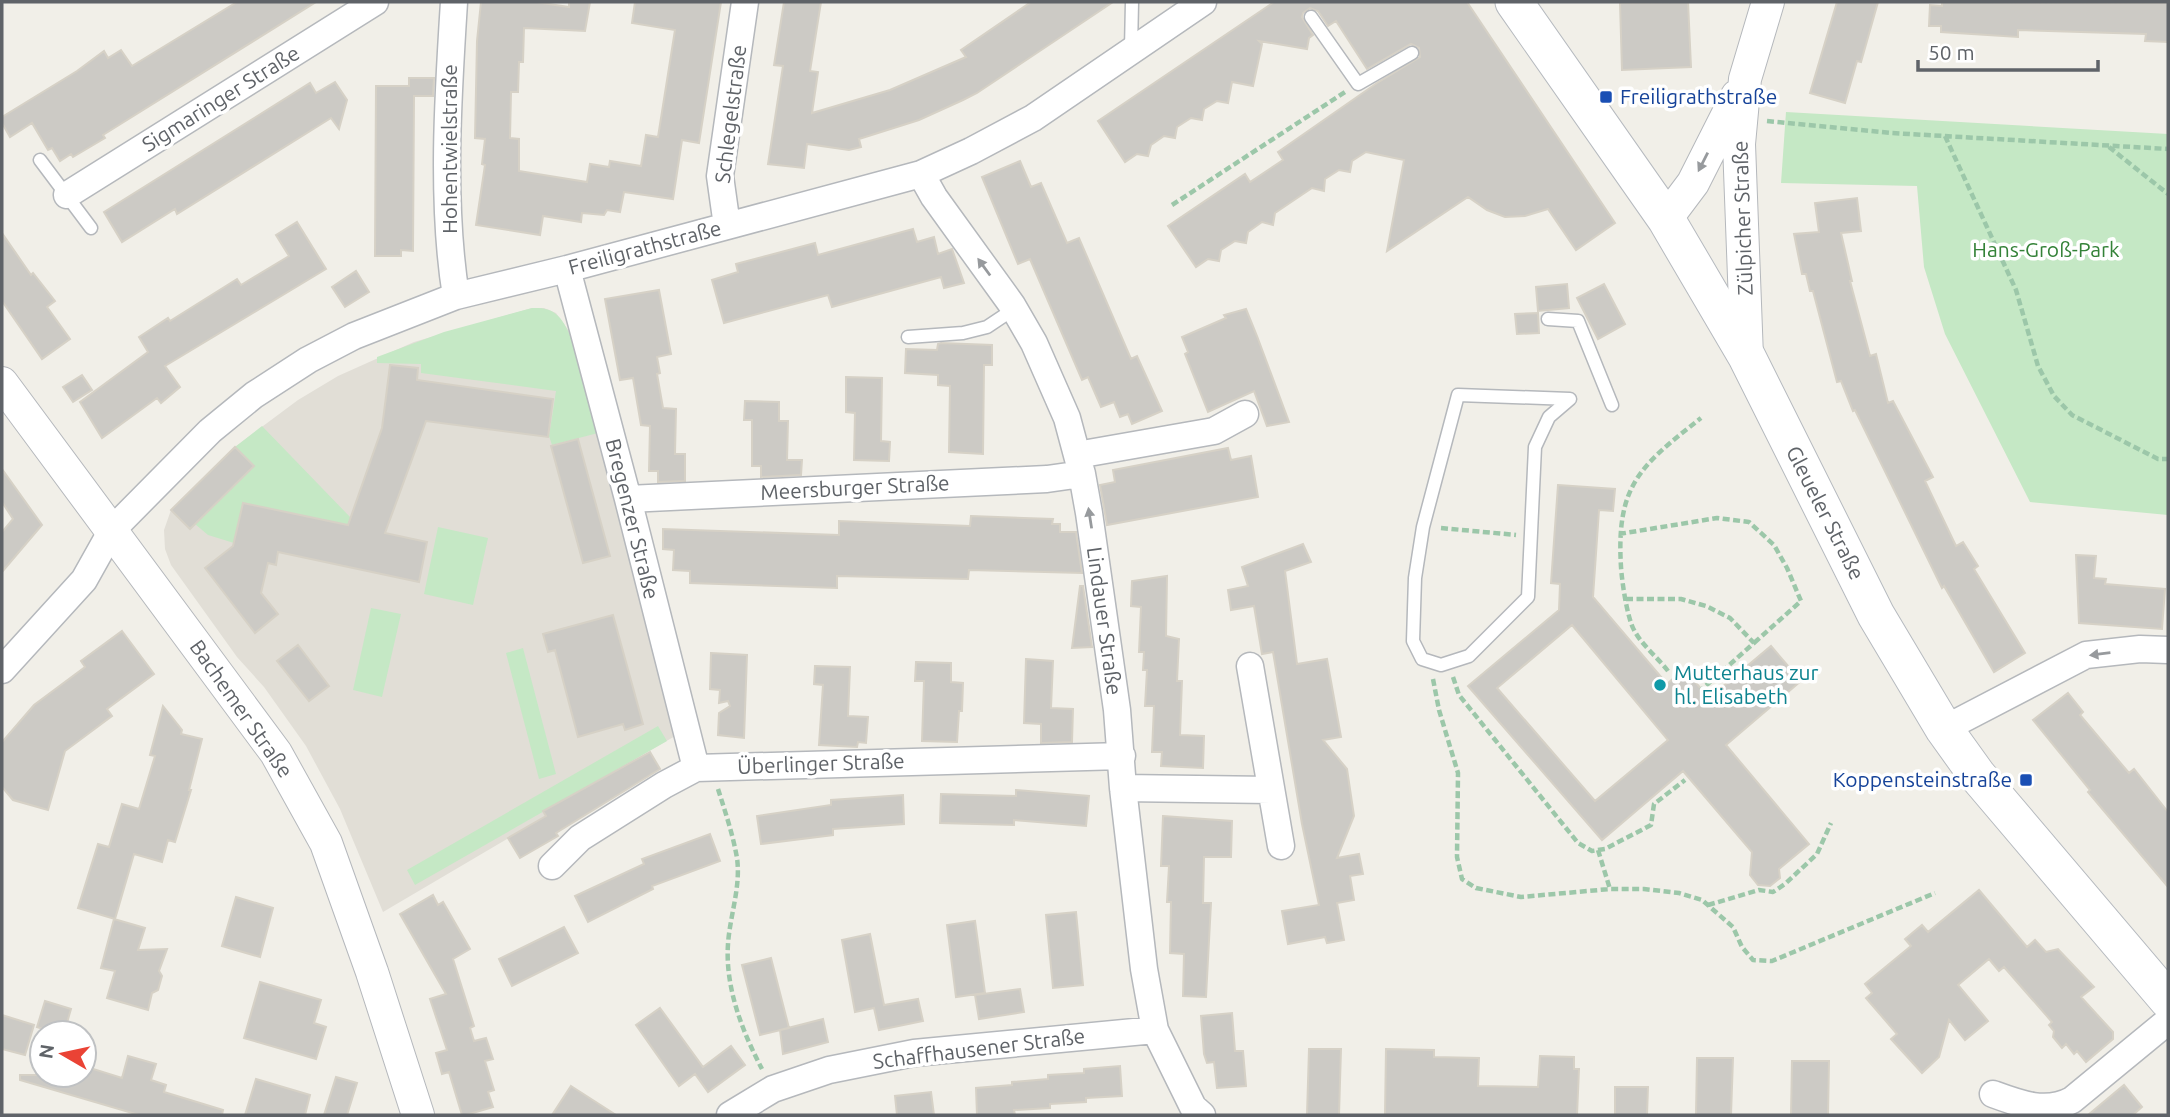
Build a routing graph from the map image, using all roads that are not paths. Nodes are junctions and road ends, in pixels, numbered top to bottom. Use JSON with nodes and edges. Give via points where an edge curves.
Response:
{"nodes":[{"id":1,"x":375,"y":2,"type":"edge"},
{"id":2,"x":454,"y":2,"type":"edge"},
{"id":3,"x":745,"y":2,"type":"edge"},
{"id":4,"x":1132,"y":2,"type":"edge"},
{"id":5,"x":1203,"y":2,"type":"edge"},
{"id":6,"x":1514,"y":2,"type":"edge"},
{"id":7,"x":1768,"y":2,"type":"edge"},
{"id":8,"x":1311,"y":17,"type":"dead end"},
{"id":9,"x":1132,"y":49,"type":"junction"},
{"id":10,"x":1412,"y":53,"type":"dead end"},
{"id":11,"x":1745,"y":79,"type":"junction"},
{"id":12,"x":40,"y":160,"type":"dead end"},
{"id":13,"x":921,"y":174,"type":"junction"},
{"id":14,"x":67,"y":195,"type":"junction"},
{"id":15,"x":1667,"y":219,"type":"junction"},
{"id":16,"x":727,"y":226,"type":"junction"},
{"id":17,"x":91,"y":228,"type":"dead end"},
{"id":18,"x":566,"y":270,"type":"junction"},
{"id":19,"x":456,"y":296,"type":"junction"},
{"id":20,"x":1014,"y":309,"type":"junction"},
{"id":21,"x":1548,"y":319,"type":"dead end"},
{"id":22,"x":908,"y":337,"type":"dead end"},
{"id":23,"x":1747,"y":357,"type":"junction"},
{"id":24,"x":2,"y":383,"type":"edge"},
{"id":25,"x":1612,"y":405,"type":"dead end"},
{"id":26,"x":1245,"y":414,"type":"dead end"},
{"id":27,"x":1080,"y":464,"type":"junction"},
{"id":28,"x":628,"y":499,"type":"junction"},
{"id":29,"x":112,"y":530,"type":"junction"},
{"id":30,"x":2168,"y":650,"type":"edge"},
{"id":31,"x":1448,"y":663,"type":"joint"},
{"id":32,"x":1250,"y":666,"type":"dead end"},
{"id":33,"x":2,"y":670,"type":"edge"},
{"id":34,"x":1944,"y":729,"type":"junction"},
{"id":35,"x":1122,"y":756,"type":"junction"},
{"id":36,"x":706,"y":768,"type":"junction"},
{"id":37,"x":1123,"y":788,"type":"junction"},
{"id":38,"x":1271,"y":790,"type":"junction"},
{"id":39,"x":1281,"y":846,"type":"dead end"},
{"id":40,"x":552,"y":866,"type":"dead end"},
{"id":41,"x":2168,"y":1000,"type":"edge"},
{"id":42,"x":2168,"y":1021,"type":"edge"},
{"id":43,"x":1155,"y":1030,"type":"junction"},
{"id":44,"x":1993,"y":1094,"type":"dead end"},
{"id":45,"x":418,"y":1115,"type":"edge"},
{"id":46,"x":730,"y":1115,"type":"edge"},
{"id":47,"x":1202,"y":1115,"type":"edge"}],
"edges":[{"from":1,"to":14,"type":"street","name":"Sigmaringer Straße"},
{"from":2,"to":19,"type":"street","name":"Hohentwielstraße","via":[[448,136],[450,257]]},
{"from":3,"to":16,"type":"street","name":"Schlegelstraße","via":[[720,176]]},
{"from":4,"to":9,"type":"lane"},
{"from":5,"to":9,"type":"street","name":"Freiligrathstraße"},
{"from":6,"to":15,"type":"main road","name":"Gleueler Straße"},
{"from":7,"to":11,"type":"street","name":"Zülpicher Straße"},
{"from":8,"to":10,"type":"lane","via":[[1358,84]]},
{"from":9,"to":13,"type":"street","name":"Freiligrathstraße","via":[[1033,118]]},
{"from":11,"to":15,"type":"street","name":"Zülpicher Straße","one_way":true,"via":[[1693,183]]},
{"from":11,"to":23,"type":"street","name":"Zülpicher Straße","via":[[1739,147]]},
{"from":12,"to":14,"type":"lane"},
{"from":13,"to":16,"type":"street","name":"Freiligrathstraße"},
{"from":20,"to":13,"type":"street","name":"Lindauer Straße","one_way":true},
{"from":14,"to":17,"type":"lane"},
{"from":15,"to":23,"type":"main road","name":"Gleueler Straße"},
{"from":16,"to":18,"type":"street","name":"Freiligrathstraße"},
{"from":18,"to":19,"type":"street","name":"Freiligrathstraße"},
{"from":18,"to":28,"type":"street","name":"Bregenzer Straße"},
{"from":19,"to":29,"type":"street","name":"Freiligrathstraße","via":[[354,336],[254,395],[210,431]]},
{"from":20,"to":22,"type":"lane","via":[[987,327]]},
{"from":20,"to":27,"type":"street","name":"Lindauer Straße","via":[[1048,372]]},
{"from":21,"to":25,"type":"lane","via":[[1578,321]]},
{"from":23,"to":34,"type":"main road","name":"Gleueler Straße","via":[[1876,615]]},
{"from":24,"to":29,"type":"street","name":"Bachemer Straße"},
{"from":26,"to":27,"type":"street","via":[[1214,431]]},
{"from":27,"to":28,"type":"street","name":"Meersburger Straße","via":[[1047,479]]},
{"from":35,"to":27,"type":"street","name":"Lindauer Straße","one_way":true},
{"from":28,"to":36,"type":"street","name":"Bregenzer Straße"},
{"from":29,"to":33,"type":"street","name":"Freiligrathstraße","via":[[84,580]]},
{"from":29,"to":45,"type":"street","name":"Bachemer Straße","via":[[276,752],[326,843]]},
{"from":30,"to":34,"type":"street","one_way":true,"via":[[2086,655]]},
{"from":31,"to":31,"type":"lane","via":[[1469,656],[1528,597],[1535,447],[1549,416],[1570,399],[1458,394],[1423,527],[1412,631],[1422,659]]},
{"from":32,"to":38,"type":"street"},
{"from":34,"to":41,"type":"main road","name":"Gleueler Straße","via":[[1977,775]]},
{"from":35,"to":36,"type":"street","name":"Überlinger Straße"},
{"from":35,"to":37,"type":"street","name":"Lindauer Straße"},
{"from":36,"to":40,"type":"street","name":"Überlinger Straße","via":[[664,785],[580,838]]},
{"from":37,"to":38,"type":"street"},
{"from":37,"to":43,"type":"street","name":"Lindauer Straße"},
{"from":38,"to":39,"type":"street"},
{"from":42,"to":44,"type":"street","via":[[2060,1107],[2042,1108]]},
{"from":43,"to":46,"type":"street","name":"Schaffhausener Straße","via":[[914,1053],[830,1070],[773,1089]]},
{"from":43,"to":47,"type":"street","name":"Lindauer Straße","via":[[1193,1107]]}]}
